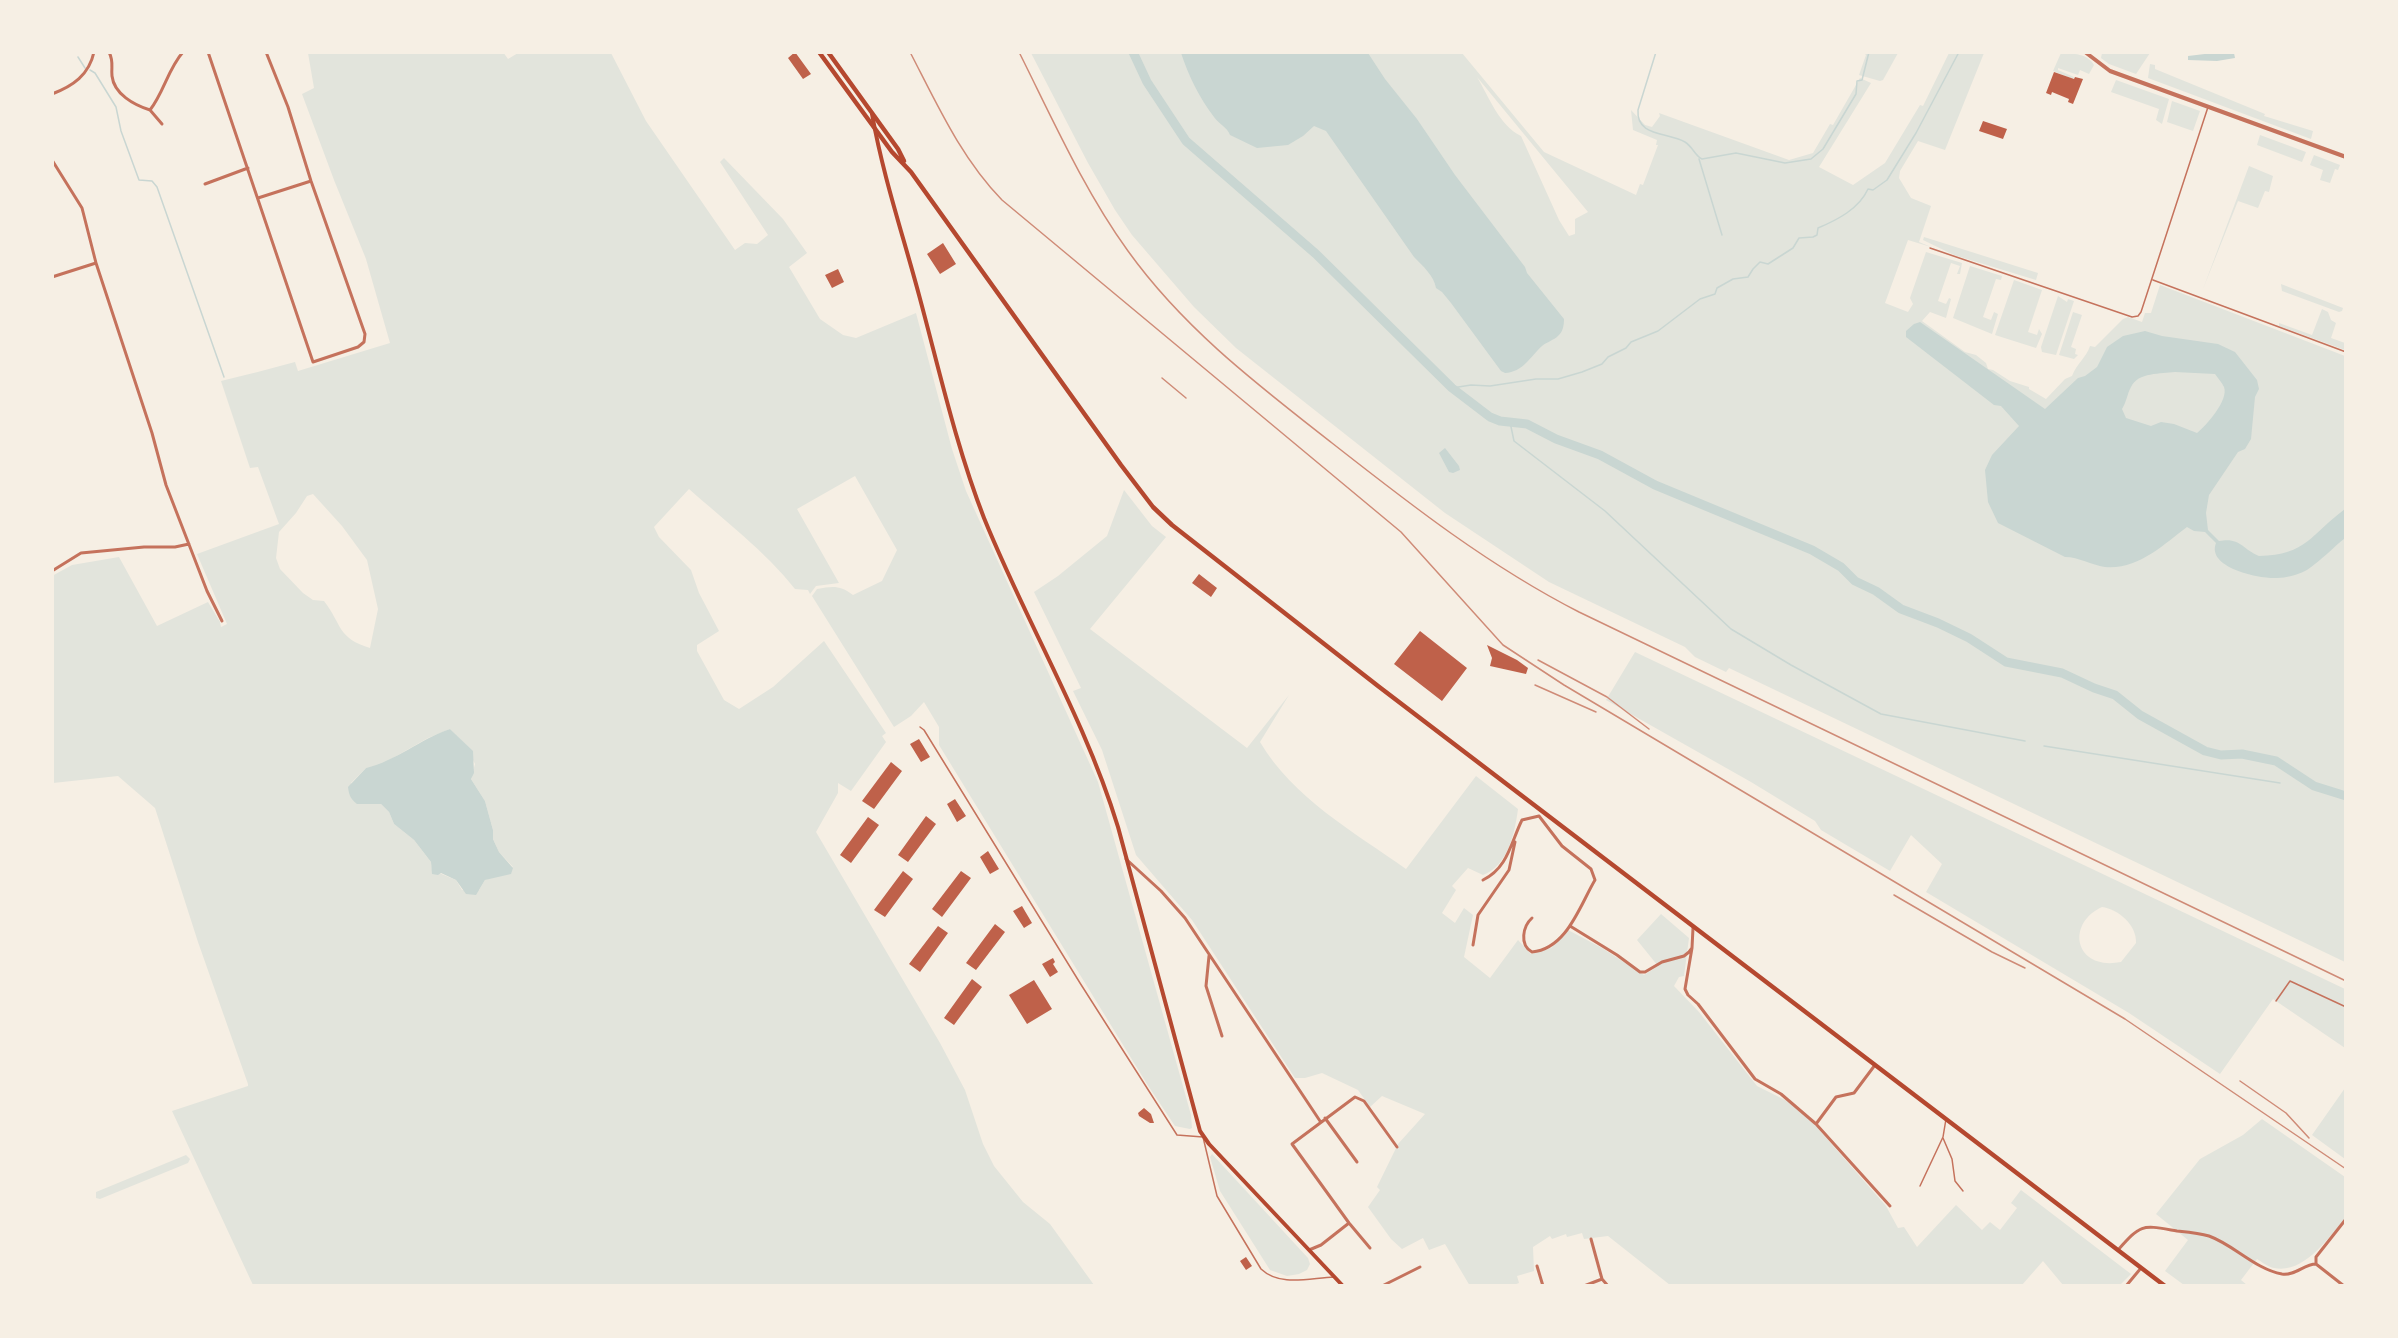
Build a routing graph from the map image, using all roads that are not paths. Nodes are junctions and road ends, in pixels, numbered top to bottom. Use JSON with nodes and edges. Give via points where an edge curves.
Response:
{"nodes":[{"id":1,"x":94,"y":52,"type":"edge"},
{"id":2,"x":109,"y":52,"type":"edge"},
{"id":3,"x":183,"y":52,"type":"edge"},
{"id":4,"x":208,"y":52,"type":"edge"},
{"id":5,"x":266,"y":52,"type":"edge"},
{"id":6,"x":819,"y":52,"type":"edge"},
{"id":7,"x":828,"y":52,"type":"edge"},
{"id":8,"x":2085,"y":52,"type":"edge"},
{"id":9,"x":52,"y":94,"type":"edge"},
{"id":10,"x":2209,"y":106,"type":"junction"},
{"id":11,"x":150,"y":110,"type":"junction"},
{"id":12,"x":872,"y":114,"type":"junction"},
{"id":13,"x":162,"y":124,"type":"dead end"},
{"id":14,"x":875,"y":129,"type":"junction"},
{"id":15,"x":2346,"y":157,"type":"edge"},
{"id":16,"x":52,"y":160,"type":"edge"},
{"id":17,"x":905,"y":164,"type":"junction"},
{"id":18,"x":248,"y":168,"type":"junction"},
{"id":19,"x":311,"y":181,"type":"junction"},
{"id":20,"x":206,"y":184,"type":"dead end"},
{"id":21,"x":258,"y":198,"type":"junction"},
{"id":22,"x":1930,"y":248,"type":"dead end"},
{"id":23,"x":96,"y":263,"type":"junction"},
{"id":24,"x":52,"y":277,"type":"edge"},
{"id":25,"x":2152,"y":280,"type":"junction"},
{"id":26,"x":2346,"y":352,"type":"edge"},
{"id":27,"x":189,"y":544,"type":"junction"},
{"id":28,"x":52,"y":571,"type":"edge"},
{"id":29,"x":222,"y":621,"type":"dead end"},
{"id":30,"x":920,"y":727,"type":"dead end"},
{"id":31,"x":1542,"y":809,"type":"junction"},
{"id":32,"x":1539,"y":816,"type":"junction"},
{"id":33,"x":1515,"y":842,"type":"junction"},
{"id":34,"x":1126,"y":859,"type":"junction"},
{"id":35,"x":1483,"y":880,"type":"dead end"},
{"id":36,"x":1532,"y":918,"type":"dead end"},
{"id":37,"x":1693,"y":924,"type":"junction"},
{"id":38,"x":1570,"y":926,"type":"junction"},
{"id":39,"x":1473,"y":945,"type":"dead end"},
{"id":40,"x":1692,"y":948,"type":"junction"},
{"id":41,"x":1209,"y":955,"type":"junction"},
{"id":42,"x":2276,"y":1000,"type":"dead end"},
{"id":43,"x":2346,"y":1007,"type":"edge"},
{"id":44,"x":1222,"y":1036,"type":"dead end"},
{"id":45,"x":1875,"y":1064,"type":"junction"},
{"id":46,"x":1325,"y":1118,"type":"junction"},
{"id":47,"x":1946,"y":1119,"type":"junction"},
{"id":48,"x":1320,"y":1121,"type":"junction"},
{"id":49,"x":1816,"y":1124,"type":"junction"},
{"id":50,"x":1203,"y":1137,"type":"junction"},
{"id":51,"x":1943,"y":1137,"type":"junction"},
{"id":52,"x":1397,"y":1147,"type":"dead end"},
{"id":53,"x":1357,"y":1162,"type":"dead end"},
{"id":54,"x":1920,"y":1186,"type":"dead end"},
{"id":55,"x":1963,"y":1191,"type":"dead end"},
{"id":56,"x":1890,"y":1206,"type":"dead end"},
{"id":57,"x":2346,"y":1219,"type":"edge"},
{"id":58,"x":1349,"y":1223,"type":"junction"},
{"id":59,"x":1591,"y":1239,"type":"dead end"},
{"id":60,"x":1370,"y":1248,"type":"dead end"},
{"id":61,"x":1309,"y":1250,"type":"junction"},
{"id":62,"x":2118,"y":1250,"type":"junction"},
{"id":63,"x":2316,"y":1264,"type":"junction"},
{"id":64,"x":1537,"y":1266,"type":"dead end"},
{"id":65,"x":1420,"y":1267,"type":"dead end"},
{"id":66,"x":2141,"y":1268,"type":"junction"},
{"id":67,"x":1335,"y":1277,"type":"junction"},
{"id":68,"x":1602,"y":1279,"type":"junction"},
{"id":69,"x":1343,"y":1286,"type":"edge"},
{"id":70,"x":1382,"y":1286,"type":"edge"},
{"id":71,"x":1543,"y":1286,"type":"edge"},
{"id":72,"x":1584,"y":1286,"type":"edge"},
{"id":73,"x":1608,"y":1286,"type":"edge"},
{"id":74,"x":2126,"y":1286,"type":"edge"},
{"id":75,"x":2165,"y":1286,"type":"edge"},
{"id":76,"x":2344,"y":1286,"type":"edge"}],
"edges":[{"from":1,"to":9,"type":"street","via":[[92,63],[81,78]]},
{"from":2,"to":11,"type":"street","via":[[118,89],[131,102]]},
{"from":3,"to":11,"type":"street"},
{"from":4,"to":18,"type":"street"},
{"from":5,"to":19,"type":"street"},
{"from":6,"to":14,"type":"main road"},
{"from":7,"to":12,"type":"main road"},
{"from":8,"to":10,"type":"street","via":[[2110,71]]},
{"from":10,"to":15,"type":"street"},
{"from":10,"to":25,"type":"lane"},
{"from":11,"to":13,"type":"street"},
{"from":12,"to":14,"type":"main road"},
{"from":12,"to":17,"type":"main road"},
{"from":14,"to":17,"type":"main road"},
{"from":14,"to":34,"type":"main road","via":[[980,506],[1087,742]]},
{"from":16,"to":23,"type":"street","via":[[82,208]]},
{"from":17,"to":31,"type":"main road","via":[[1153,507],[1194,543]]},
{"from":18,"to":20,"type":"street"},
{"from":18,"to":21,"type":"street"},
{"from":19,"to":21,"type":"street"},
{"from":19,"to":21,"type":"street","via":[[365,338],[362,344],[313,362]]},
{"from":22,"to":25,"type":"lane","via":[[2132,317],[2141,312]]},
{"from":23,"to":24,"type":"street"},
{"from":23,"to":27,"type":"street","via":[[166,485]]},
{"from":25,"to":26,"type":"lane"},
{"from":27,"to":28,"type":"street","via":[[81,553]]},
{"from":27,"to":29,"type":"street"},
{"from":30,"to":50,"type":"lane","via":[[1177,1135]]},
{"from":31,"to":32,"type":"street"},
{"from":31,"to":37,"type":"main road"},
{"from":32,"to":33,"type":"street","via":[[1522,820]]},
{"from":32,"to":38,"type":"street","via":[[1562,846],[1594,875],[1595,880]]},
{"from":33,"to":35,"type":"street","via":[[1498,870]]},
{"from":33,"to":39,"type":"street","via":[[1509,870],[1480,912]]},
{"from":34,"to":41,"type":"street","via":[[1177,909]]},
{"from":34,"to":50,"type":"main road"},
{"from":36,"to":38,"type":"street","via":[[1525,928],[1524,943],[1532,952],[1549,945]]},
{"from":37,"to":40,"type":"street"},
{"from":37,"to":45,"type":"main road"},
{"from":38,"to":40,"type":"street","via":[[1640,972],[1684,956]]},
{"from":40,"to":49,"type":"street","via":[[1685,985],[1688,995],[1755,1079],[1781,1094]]},
{"from":41,"to":44,"type":"street","via":[[1206,986]]},
{"from":41,"to":48,"type":"street"},
{"from":42,"to":43,"type":"lane","via":[[2290,981]]},
{"from":45,"to":47,"type":"main road"},
{"from":45,"to":49,"type":"street","via":[[1854,1093],[1836,1097]]},
{"from":46,"to":48,"type":"street"},
{"from":46,"to":52,"type":"street","via":[[1358,1097]]},
{"from":46,"to":53,"type":"street"},
{"from":47,"to":51,"type":"lane"},
{"from":47,"to":62,"type":"main road"},
{"from":48,"to":58,"type":"street","via":[[1292,1144]]},
{"from":49,"to":56,"type":"street"},
{"from":50,"to":61,"type":"main road"},
{"from":50,"to":67,"type":"lane","via":[[1217,1196],[1261,1269],[1282,1280]]},
{"from":51,"to":54,"type":"lane"},
{"from":51,"to":55,"type":"lane","via":[[1955,1181]]},
{"from":57,"to":63,"type":"street","via":[[2316,1257]]},
{"from":58,"to":60,"type":"street"},
{"from":58,"to":61,"type":"street"},
{"from":59,"to":68,"type":"street"},
{"from":61,"to":67,"type":"main road"},
{"from":62,"to":63,"type":"street","via":[[2134,1232],[2147,1226],[2210,1236],[2280,1273]]},
{"from":62,"to":66,"type":"main road"},
{"from":63,"to":76,"type":"street"},
{"from":64,"to":71,"type":"street"},
{"from":65,"to":70,"type":"street"},
{"from":66,"to":74,"type":"street"},
{"from":66,"to":75,"type":"main road"},
{"from":67,"to":69,"type":"main road"},
{"from":68,"to":72,"type":"street"},
{"from":68,"to":73,"type":"street"}]}
